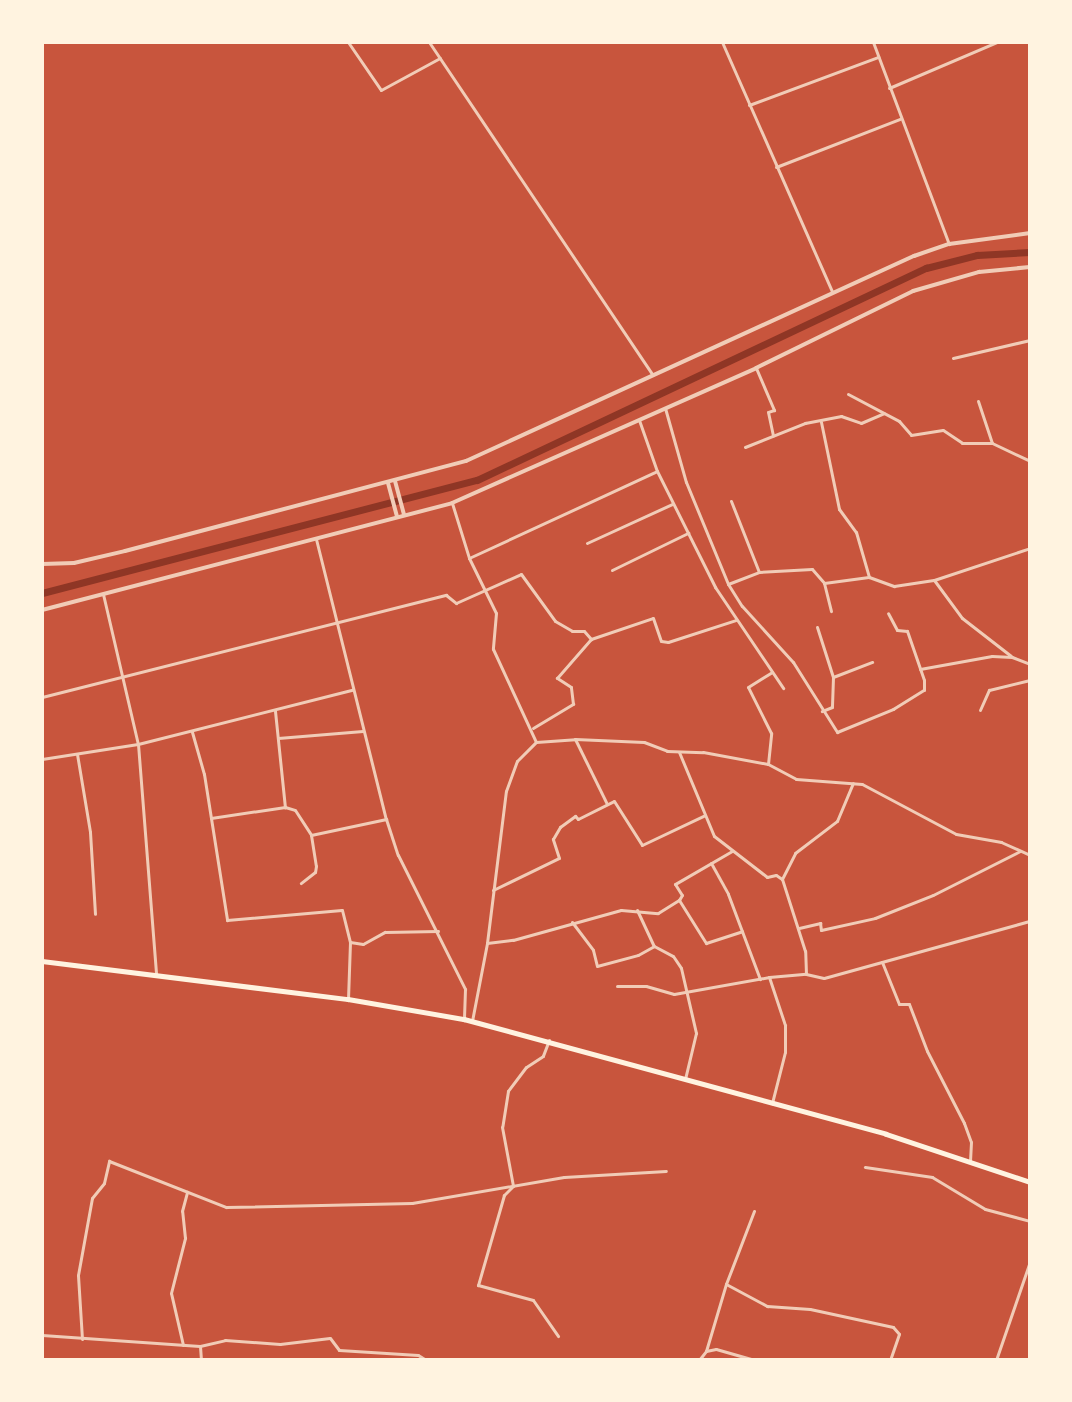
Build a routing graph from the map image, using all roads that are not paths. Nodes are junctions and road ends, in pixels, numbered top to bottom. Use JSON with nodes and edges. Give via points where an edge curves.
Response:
{"nodes":[{"id":1,"x":348,"y":42,"type":"edge"},
{"id":2,"x":429,"y":42,"type":"edge"},
{"id":3,"x":722,"y":42,"type":"edge"},
{"id":4,"x":873,"y":42,"type":"edge"},
{"id":5,"x":997,"y":42,"type":"edge"},
{"id":6,"x":878,"y":57,"type":"junction"},
{"id":7,"x":440,"y":58,"type":"junction"},
{"id":8,"x":889,"y":88,"type":"junction"},
{"id":9,"x":749,"y":105,"type":"junction"},
{"id":10,"x":900,"y":119,"type":"junction"},
{"id":11,"x":776,"y":168,"type":"junction"},
{"id":12,"x":1030,"y":233,"type":"edge"},
{"id":13,"x":949,"y":244,"type":"junction"},
{"id":14,"x":1030,"y":267,"type":"edge"},
{"id":15,"x":832,"y":291,"type":"junction"},
{"id":16,"x":1030,"y":340,"type":"edge"},
{"id":17,"x":953,"y":358,"type":"dead end"},
{"id":18,"x":756,"y":368,"type":"junction"},
{"id":19,"x":654,"y":376,"type":"junction"},
{"id":20,"x":848,"y":394,"type":"dead end"},
{"id":21,"x":978,"y":401,"type":"dead end"},
{"id":22,"x":665,"y":408,"type":"junction"},
{"id":23,"x":884,"y":413,"type":"junction"},
{"id":24,"x":639,"y":420,"type":"junction"},
{"id":25,"x":821,"y":422,"type":"junction"},
{"id":26,"x":773,"y":435,"type":"junction"},
{"id":27,"x":992,"y":443,"type":"junction"},
{"id":28,"x":745,"y":447,"type":"dead end"},
{"id":29,"x":1030,"y":461,"type":"edge"},
{"id":30,"x":657,"y":471,"type":"junction"},
{"id":31,"x":395,"y":481,"type":"junction"},
{"id":32,"x":388,"y":483,"type":"junction"},
{"id":33,"x":731,"y":501,"type":"dead end"},
{"id":34,"x":452,"y":503,"type":"junction"},
{"id":35,"x":673,"y":504,"type":"junction"},
{"id":36,"x":404,"y":515,"type":"junction"},
{"id":37,"x":397,"y":517,"type":"junction"},
{"id":38,"x":688,"y":533,"type":"junction"},
{"id":39,"x":316,"y":537,"type":"junction"},
{"id":40,"x":587,"y":543,"type":"dead end"},
{"id":41,"x":1030,"y":548,"type":"edge"},
{"id":42,"x":469,"y":558,"type":"junction"},
{"id":43,"x":42,"y":564,"type":"edge"},
{"id":44,"x":612,"y":570,"type":"dead end"},
{"id":45,"x":759,"y":572,"type":"junction"},
{"id":46,"x":869,"y":577,"type":"junction"},
{"id":47,"x":933,"y":580,"type":"junction"},
{"id":48,"x":824,"y":583,"type":"junction"},
{"id":49,"x":728,"y":584,"type":"junction"},
{"id":50,"x":485,"y":589,"type":"junction"},
{"id":51,"x":103,"y":593,"type":"junction"},
{"id":52,"x":42,"y":610,"type":"edge"},
{"id":53,"x":831,"y":611,"type":"dead end"},
{"id":54,"x":888,"y":613,"type":"dead end"},
{"id":55,"x":736,"y":620,"type":"junction"},
{"id":56,"x":337,"y":623,"type":"junction"},
{"id":57,"x":817,"y":627,"type":"dead end"},
{"id":58,"x":591,"y":639,"type":"junction"},
{"id":59,"x":1012,"y":657,"type":"junction"},
{"id":60,"x":872,"y":662,"type":"dead end"},
{"id":61,"x":1030,"y":664,"type":"edge"},
{"id":62,"x":920,"y":669,"type":"junction"},
{"id":63,"x":772,"y":672,"type":"junction"},
{"id":64,"x":123,"y":676,"type":"junction"},
{"id":65,"x":833,"y":677,"type":"junction"},
{"id":66,"x":1030,"y":680,"type":"edge"},
{"id":67,"x":783,"y":688,"type":"dead end"},
{"id":68,"x":352,"y":690,"type":"junction"},
{"id":69,"x":42,"y":697,"type":"edge"},
{"id":70,"x":980,"y":710,"type":"dead end"},
{"id":71,"x":275,"y":711,"type":"junction"},
{"id":72,"x":822,"y":711,"type":"junction"},
{"id":73,"x":533,"y":728,"type":"junction"},
{"id":74,"x":363,"y":731,"type":"junction"},
{"id":75,"x":192,"y":732,"type":"junction"},
{"id":76,"x":278,"y":738,"type":"junction"},
{"id":77,"x":575,"y":739,"type":"junction"},
{"id":78,"x":536,"y":742,"type":"junction"},
{"id":79,"x":138,"y":744,"type":"junction"},
{"id":80,"x":679,"y":751,"type":"junction"},
{"id":81,"x":77,"y":754,"type":"junction"},
{"id":82,"x":42,"y":759,"type":"edge"},
{"id":83,"x":768,"y":764,"type":"junction"},
{"id":84,"x":853,"y":783,"type":"junction"},
{"id":85,"x":607,"y":804,"type":"junction"},
{"id":86,"x":285,"y":807,"type":"junction"},
{"id":87,"x":703,"y":816,"type":"junction"},
{"id":88,"x":211,"y":818,"type":"junction"},
{"id":89,"x":386,"y":819,"type":"junction"},
{"id":90,"x":311,"y":836,"type":"junction"},
{"id":91,"x":732,"y":851,"type":"junction"},
{"id":92,"x":1021,"y":851,"type":"junction"},
{"id":93,"x":1030,"y":855,"type":"edge"},
{"id":94,"x":711,"y":863,"type":"junction"},
{"id":95,"x":779,"y":877,"type":"junction"},
{"id":96,"x":301,"y":883,"type":"dead end"},
{"id":97,"x":493,"y":890,"type":"junction"},
{"id":98,"x":680,"y":900,"type":"junction"},
{"id":99,"x":637,"y":910,"type":"junction"},
{"id":100,"x":95,"y":914,"type":"dead end"},
{"id":101,"x":1030,"y":921,"type":"edge"},
{"id":102,"x":572,"y":922,"type":"junction"},
{"id":103,"x":799,"y":928,"type":"junction"},
{"id":104,"x":438,"y":931,"type":"junction"},
{"id":105,"x":742,"y":931,"type":"junction"},
{"id":106,"x":350,"y":942,"type":"junction"},
{"id":107,"x":487,"y":942,"type":"junction"},
{"id":108,"x":654,"y":946,"type":"junction"},
{"id":109,"x":42,"y":961,"type":"edge"},
{"id":110,"x":882,"y":962,"type":"junction"},
{"id":111,"x":806,"y":974,"type":"junction"},
{"id":112,"x":156,"y":975,"type":"junction"},
{"id":113,"x":769,"y":977,"type":"junction"},
{"id":114,"x":760,"y":979,"type":"junction"},
{"id":115,"x":617,"y":986,"type":"dead end"},
{"id":116,"x":687,"y":992,"type":"junction"},
{"id":117,"x":348,"y":999,"type":"junction"},
{"id":118,"x":464,"y":1019,"type":"junction"},
{"id":119,"x":472,"y":1021,"type":"junction"},
{"id":120,"x":549,"y":1040,"type":"junction"},
{"id":121,"x":685,"y":1079,"type":"junction"},
{"id":122,"x":772,"y":1104,"type":"junction"},
{"id":123,"x":970,"y":1162,"type":"junction"},
{"id":124,"x":865,"y":1167,"type":"dead end"},
{"id":125,"x":666,"y":1171,"type":"dead end"},
{"id":126,"x":1030,"y":1182,"type":"edge"},
{"id":127,"x":513,"y":1186,"type":"junction"},
{"id":128,"x":187,"y":1192,"type":"junction"},
{"id":129,"x":754,"y":1210,"type":"dead end"},
{"id":130,"x":1030,"y":1221,"type":"edge"},
{"id":131,"x":1030,"y":1261,"type":"edge"},
{"id":132,"x":726,"y":1284,"type":"junction"},
{"id":133,"x":42,"y":1335,"type":"edge"},
{"id":134,"x":558,"y":1336,"type":"dead end"},
{"id":135,"x":82,"y":1339,"type":"junction"},
{"id":136,"x":183,"y":1345,"type":"junction"},
{"id":137,"x":200,"y":1346,"type":"junction"},
{"id":138,"x":706,"y":1351,"type":"junction"},
{"id":139,"x":201,"y":1360,"type":"edge"},
{"id":140,"x":426,"y":1360,"type":"edge"},
{"id":141,"x":699,"y":1360,"type":"edge"},
{"id":142,"x":754,"y":1360,"type":"edge"},
{"id":143,"x":890,"y":1360,"type":"edge"},
{"id":144,"x":996,"y":1360,"type":"edge"}],
"edges":[{"from":1,"to":7,"type":"street","via":[[381,90]]},
{"from":2,"to":7,"type":"street"},
{"from":3,"to":9,"type":"street"},
{"from":4,"to":6,"type":"street"},
{"from":5,"to":8,"type":"street"},
{"from":6,"to":8,"type":"street"},
{"from":6,"to":9,"type":"street"},
{"from":7,"to":19,"type":"street"},
{"from":8,"to":10,"type":"street"},
{"from":9,"to":11,"type":"street"},
{"from":10,"to":11,"type":"street"},
{"from":10,"to":13,"type":"street"},
{"from":11,"to":15,"type":"street"},
{"from":12,"to":13,"type":"street"},
{"from":13,"to":15,"type":"street"},
{"from":14,"to":18,"type":"street","via":[[956,277],[913,291]]},
{"from":15,"to":19,"type":"street"},
{"from":16,"to":17,"type":"street"},
{"from":18,"to":22,"type":"street"},
{"from":18,"to":26,"type":"street","via":[[774,410],[768,412]]},
{"from":19,"to":31,"type":"street","via":[[477,457]]},
{"from":20,"to":23,"type":"street"},
{"from":21,"to":27,"type":"street"},
{"from":22,"to":24,"type":"street"},
{"from":22,"to":49,"type":"street","via":[[686,482]]},
{"from":23,"to":25,"type":"street","via":[[861,423],[841,416]]},
{"from":23,"to":27,"type":"street","via":[[899,421],[911,435],[939,430],[962,443]]},
{"from":24,"to":30,"type":"street"},
{"from":24,"to":34,"type":"street"},
{"from":25,"to":26,"type":"street"},
{"from":25,"to":46,"type":"street","via":[[839,509],[856,532]]},
{"from":26,"to":28,"type":"street"},
{"from":27,"to":29,"type":"street"},
{"from":30,"to":35,"type":"street"},
{"from":30,"to":42,"type":"street"},
{"from":31,"to":32,"type":"street"},
{"from":31,"to":36,"type":"street"},
{"from":32,"to":37,"type":"street"},
{"from":32,"to":43,"type":"street","via":[[74,563]]},
{"from":33,"to":45,"type":"street"},
{"from":34,"to":36,"type":"street"},
{"from":34,"to":42,"type":"street"},
{"from":35,"to":38,"type":"street"},
{"from":35,"to":40,"type":"street"},
{"from":36,"to":37,"type":"street"},
{"from":37,"to":39,"type":"street"},
{"from":38,"to":44,"type":"street"},
{"from":38,"to":55,"type":"street"},
{"from":39,"to":51,"type":"street"},
{"from":39,"to":56,"type":"street"},
{"from":41,"to":47,"type":"street"},
{"from":42,"to":50,"type":"street"},
{"from":45,"to":48,"type":"street","via":[[812,569]]},
{"from":45,"to":49,"type":"street"},
{"from":46,"to":47,"type":"street","via":[[894,586]]},
{"from":46,"to":48,"type":"street"},
{"from":47,"to":59,"type":"street","via":[[962,618]]},
{"from":48,"to":53,"type":"street"},
{"from":49,"to":72,"type":"street","via":[[742,606],[793,662]]},
{"from":50,"to":56,"type":"street","via":[[456,603],[446,595]]},
{"from":50,"to":58,"type":"street","via":[[521,574],[555,621],[572,631],[584,631]]},
{"from":50,"to":73,"type":"street","via":[[496,613],[493,649]]},
{"from":51,"to":52,"type":"street"},
{"from":51,"to":64,"type":"street"},
{"from":54,"to":62,"type":"street","via":[[897,630],[908,631]]},
{"from":55,"to":58,"type":"street","via":[[668,642],[661,641],[653,618]]},
{"from":55,"to":63,"type":"street"},
{"from":56,"to":64,"type":"street"},
{"from":56,"to":68,"type":"street"},
{"from":57,"to":65,"type":"street"},
{"from":58,"to":73,"type":"street","via":[[557,678],[571,687],[573,704]]},
{"from":59,"to":61,"type":"street"},
{"from":59,"to":62,"type":"street","via":[[992,656]]},
{"from":60,"to":65,"type":"street"},
{"from":62,"to":72,"type":"street","via":[[923,692],[875,717],[837,732]]},
{"from":63,"to":67,"type":"street"},
{"from":63,"to":83,"type":"street","via":[[748,687],[771,733]]},
{"from":64,"to":69,"type":"street"},
{"from":64,"to":79,"type":"street"},
{"from":65,"to":72,"type":"street","via":[[832,707]]},
{"from":66,"to":70,"type":"street","via":[[989,690]]},
{"from":68,"to":71,"type":"street"},
{"from":68,"to":74,"type":"street"},
{"from":71,"to":75,"type":"street"},
{"from":71,"to":76,"type":"street"},
{"from":73,"to":78,"type":"street"},
{"from":74,"to":76,"type":"street"},
{"from":74,"to":89,"type":"street"},
{"from":75,"to":79,"type":"street"},
{"from":75,"to":88,"type":"street"},
{"from":76,"to":86,"type":"street"},
{"from":77,"to":78,"type":"street"},
{"from":77,"to":80,"type":"street","via":[[636,741]]},
{"from":77,"to":85,"type":"street"},
{"from":78,"to":97,"type":"street","via":[[517,761],[506,791]]},
{"from":79,"to":81,"type":"street"},
{"from":79,"to":112,"type":"street"},
{"from":80,"to":83,"type":"street"},
{"from":80,"to":87,"type":"street"},
{"from":81,"to":82,"type":"street"},
{"from":81,"to":100,"type":"street","via":[[90,832]]},
{"from":83,"to":84,"type":"street","via":[[796,779]]},
{"from":84,"to":92,"type":"street","via":[[956,834],[1002,842]]},
{"from":84,"to":95,"type":"street","via":[[837,821],[795,853]]},
{"from":85,"to":87,"type":"street","via":[[614,801],[642,846]]},
{"from":85,"to":97,"type":"street","via":[[578,819],[574,816],[560,827],[553,839],[559,858]]},
{"from":86,"to":88,"type":"street"},
{"from":86,"to":90,"type":"street","via":[[301,817]]},
{"from":87,"to":91,"type":"street","via":[[714,836]]},
{"from":88,"to":106,"type":"street","via":[[227,920],[342,910]]},
{"from":89,"to":90,"type":"street"},
{"from":89,"to":104,"type":"street","via":[[398,855]]},
{"from":90,"to":96,"type":"street","via":[[315,872]]},
{"from":91,"to":94,"type":"street"},
{"from":91,"to":95,"type":"street","via":[[767,877]]},
{"from":92,"to":93,"type":"street"},
{"from":92,"to":103,"type":"street","via":[[933,895],[875,918],[821,930],[820,923]]},
{"from":94,"to":98,"type":"street","via":[[675,884],[682,895]]},
{"from":94,"to":105,"type":"street"},
{"from":95,"to":103,"type":"street"},
{"from":97,"to":107,"type":"street"},
{"from":98,"to":99,"type":"street","via":[[658,913]]},
{"from":98,"to":105,"type":"street","via":[[706,943]]},
{"from":99,"to":102,"type":"street"},
{"from":99,"to":108,"type":"street"},
{"from":101,"to":110,"type":"street"},
{"from":102,"to":107,"type":"street","via":[[513,940]]},
{"from":102,"to":108,"type":"street","via":[[593,950],[597,966],[638,955]]},
{"from":103,"to":111,"type":"street"},
{"from":104,"to":106,"type":"street","via":[[385,932],[363,944]]},
{"from":104,"to":118,"type":"street","via":[[465,989]]},
{"from":105,"to":114,"type":"street"},
{"from":106,"to":117,"type":"street"},
{"from":107,"to":119,"type":"street"},
{"from":108,"to":116,"type":"street","via":[[673,956]]},
{"from":109,"to":112,"type":"main road"},
{"from":110,"to":111,"type":"street","via":[[824,978]]},
{"from":110,"to":123,"type":"street","via":[[899,1004],[909,1004],[927,1052],[964,1123],[971,1142]]},
{"from":111,"to":113,"type":"street"},
{"from":112,"to":117,"type":"main road"},
{"from":113,"to":114,"type":"street"},
{"from":113,"to":122,"type":"street","via":[[785,1025],[785,1052]]},
{"from":114,"to":116,"type":"street"},
{"from":115,"to":116,"type":"street","via":[[646,986],[674,994]]},
{"from":116,"to":121,"type":"street","via":[[696,1033]]},
{"from":117,"to":118,"type":"main road"},
{"from":118,"to":119,"type":"main road"},
{"from":119,"to":120,"type":"main road"},
{"from":120,"to":121,"type":"main road"},
{"from":120,"to":127,"type":"street","via":[[543,1056],[526,1067],[508,1091],[502,1127]]},
{"from":121,"to":122,"type":"main road"},
{"from":122,"to":123,"type":"main road","via":[[886,1134]]},
{"from":123,"to":126,"type":"main road"},
{"from":124,"to":130,"type":"street","via":[[932,1177],[985,1209]]},
{"from":125,"to":127,"type":"street","via":[[564,1177]]},
{"from":127,"to":128,"type":"street","via":[[412,1203],[349,1207],[226,1207]]},
{"from":127,"to":134,"type":"street","via":[[504,1195],[478,1285],[533,1300]]},
{"from":128,"to":135,"type":"street","via":[[109,1161],[104,1183],[93,1198],[78,1275]]},
{"from":128,"to":136,"type":"street","via":[[182,1211],[185,1238],[171,1293]]},
{"from":129,"to":132,"type":"street"},
{"from":131,"to":144,"type":"street"},
{"from":132,"to":138,"type":"street"},
{"from":132,"to":143,"type":"street","via":[[766,1306],[810,1309],[893,1327],[899,1334]]},
{"from":133,"to":135,"type":"street"},
{"from":135,"to":136,"type":"street"},
{"from":136,"to":137,"type":"street"},
{"from":137,"to":139,"type":"street"},
{"from":137,"to":140,"type":"street","via":[[225,1340],[280,1344],[330,1338],[339,1350],[418,1355]]},
{"from":138,"to":141,"type":"street"},
{"from":138,"to":142,"type":"street","via":[[716,1349]]}]}
